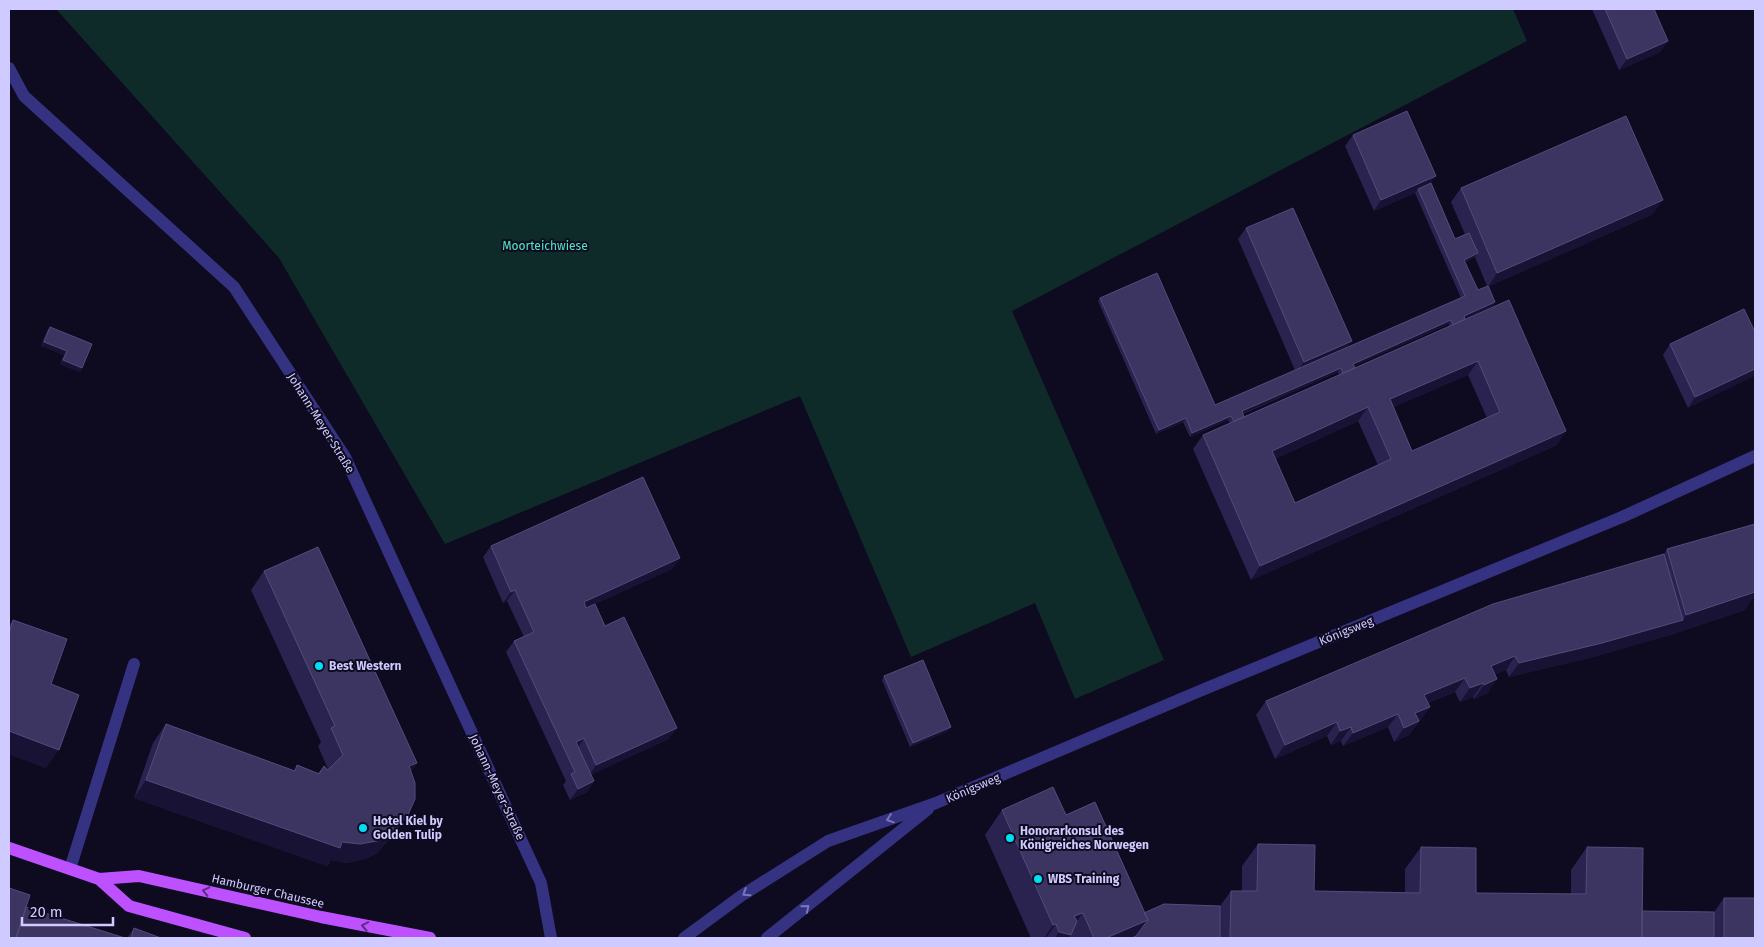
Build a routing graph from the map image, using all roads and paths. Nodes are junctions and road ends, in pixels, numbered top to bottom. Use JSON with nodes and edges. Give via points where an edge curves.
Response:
{"nodes":[{"id":1,"x":9,"y":68,"type":"edge"},
{"id":2,"x":1755,"y":456,"type":"edge"},
{"id":3,"x":134,"y":664,"type":"dead end"},
{"id":4,"x":936,"y":803,"type":"junction"},
{"id":5,"x":9,"y":848,"type":"edge"},
{"id":6,"x":70,"y":869,"type":"junction"},
{"id":7,"x":99,"y":879,"type":"junction"},
{"id":8,"x":244,"y":938,"type":"edge"},
{"id":9,"x":430,"y":938,"type":"edge"},
{"id":10,"x":551,"y":938,"type":"edge"},
{"id":11,"x":684,"y":938,"type":"edge"},
{"id":12,"x":768,"y":938,"type":"edge"}],
"edges":[{"from":1,"to":10,"type":"street","name":"Johann-Meyer-Straße","via":[[24,96],[234,287],[345,457],[542,883]]},
{"from":2,"to":4,"type":"street","name":"Königsweg","via":[[1622,517]]},
{"from":3,"to":6,"type":"street"},
{"from":4,"to":11,"type":"street","name":"Königsweg","one_way":true,"via":[[828,842],[741,896]]},
{"from":12,"to":4,"type":"street","name":"Königsweg","one_way":true},
{"from":5,"to":6,"type":"main road","name":"Hamburger Chaussee"},
{"from":6,"to":7,"type":"main road","name":"Hamburger Chaussee"},
{"from":7,"to":8,"type":"main road","name":"Hamburger Chaussee","via":[[129,906]]},
{"from":9,"to":7,"type":"main road","name":"Hamburger Chaussee","one_way":true,"via":[[139,876]]}]}
